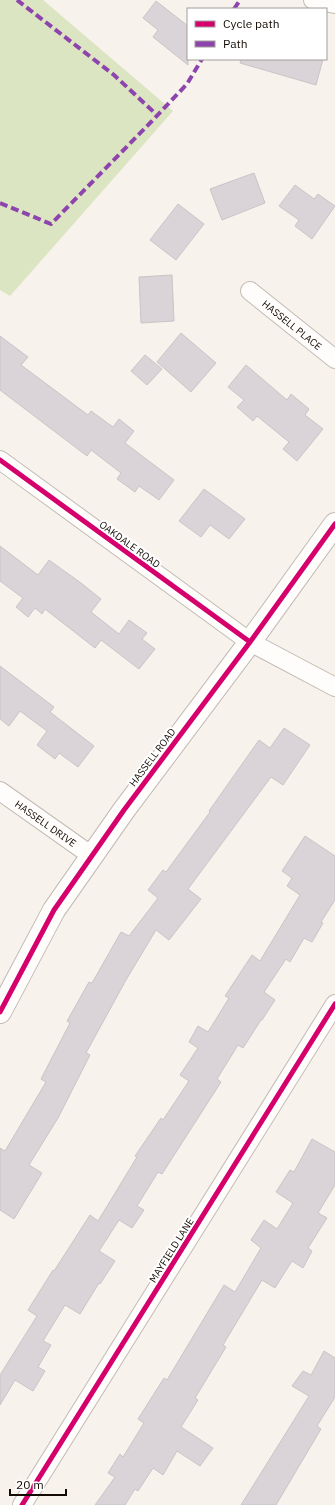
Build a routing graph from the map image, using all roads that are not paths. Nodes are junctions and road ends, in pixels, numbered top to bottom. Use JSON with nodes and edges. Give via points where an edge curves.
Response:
{"nodes":[{"id":1,"x":313,"y":0,"type":"edge"},
{"id":2,"x":335,"y":4,"type":"edge"},
{"id":3,"x":250,"y":290,"type":"dead end"},
{"id":4,"x":335,"y":359,"type":"edge"},
{"id":5,"x":0,"y":460,"type":"edge"},
{"id":6,"x":335,"y":524,"type":"edge"},
{"id":7,"x":250,"y":642,"type":"junction"},
{"id":8,"x":335,"y":686,"type":"edge"},
{"id":9,"x":0,"y":791,"type":"edge"},
{"id":10,"x":92,"y":856,"type":"junction"},
{"id":11,"x":335,"y":1004,"type":"edge"},
{"id":12,"x":0,"y":1012,"type":"edge"},
{"id":13,"x":22,"y":1505,"type":"edge"}],
"edges":[{"from":1,"to":2,"type":"street"},
{"from":3,"to":4,"type":"street","name":"HASSELL PLACE"},
{"from":5,"to":7,"type":"street","name":"OAKDALE ROAD"},
{"from":6,"to":7,"type":"street","name":"HASSELL ROAD"},
{"from":7,"to":8,"type":"street","name":"OAKDALE ROAD"},
{"from":7,"to":10,"type":"street","name":"HASSELL ROAD"},
{"from":9,"to":10,"type":"street","name":"HASSELL DRIVE"},
{"from":10,"to":12,"type":"street","name":"HASSELL ROAD","via":[[54,910]]},
{"from":11,"to":13,"type":"street","name":"MAYFIELD LANE"}]}
